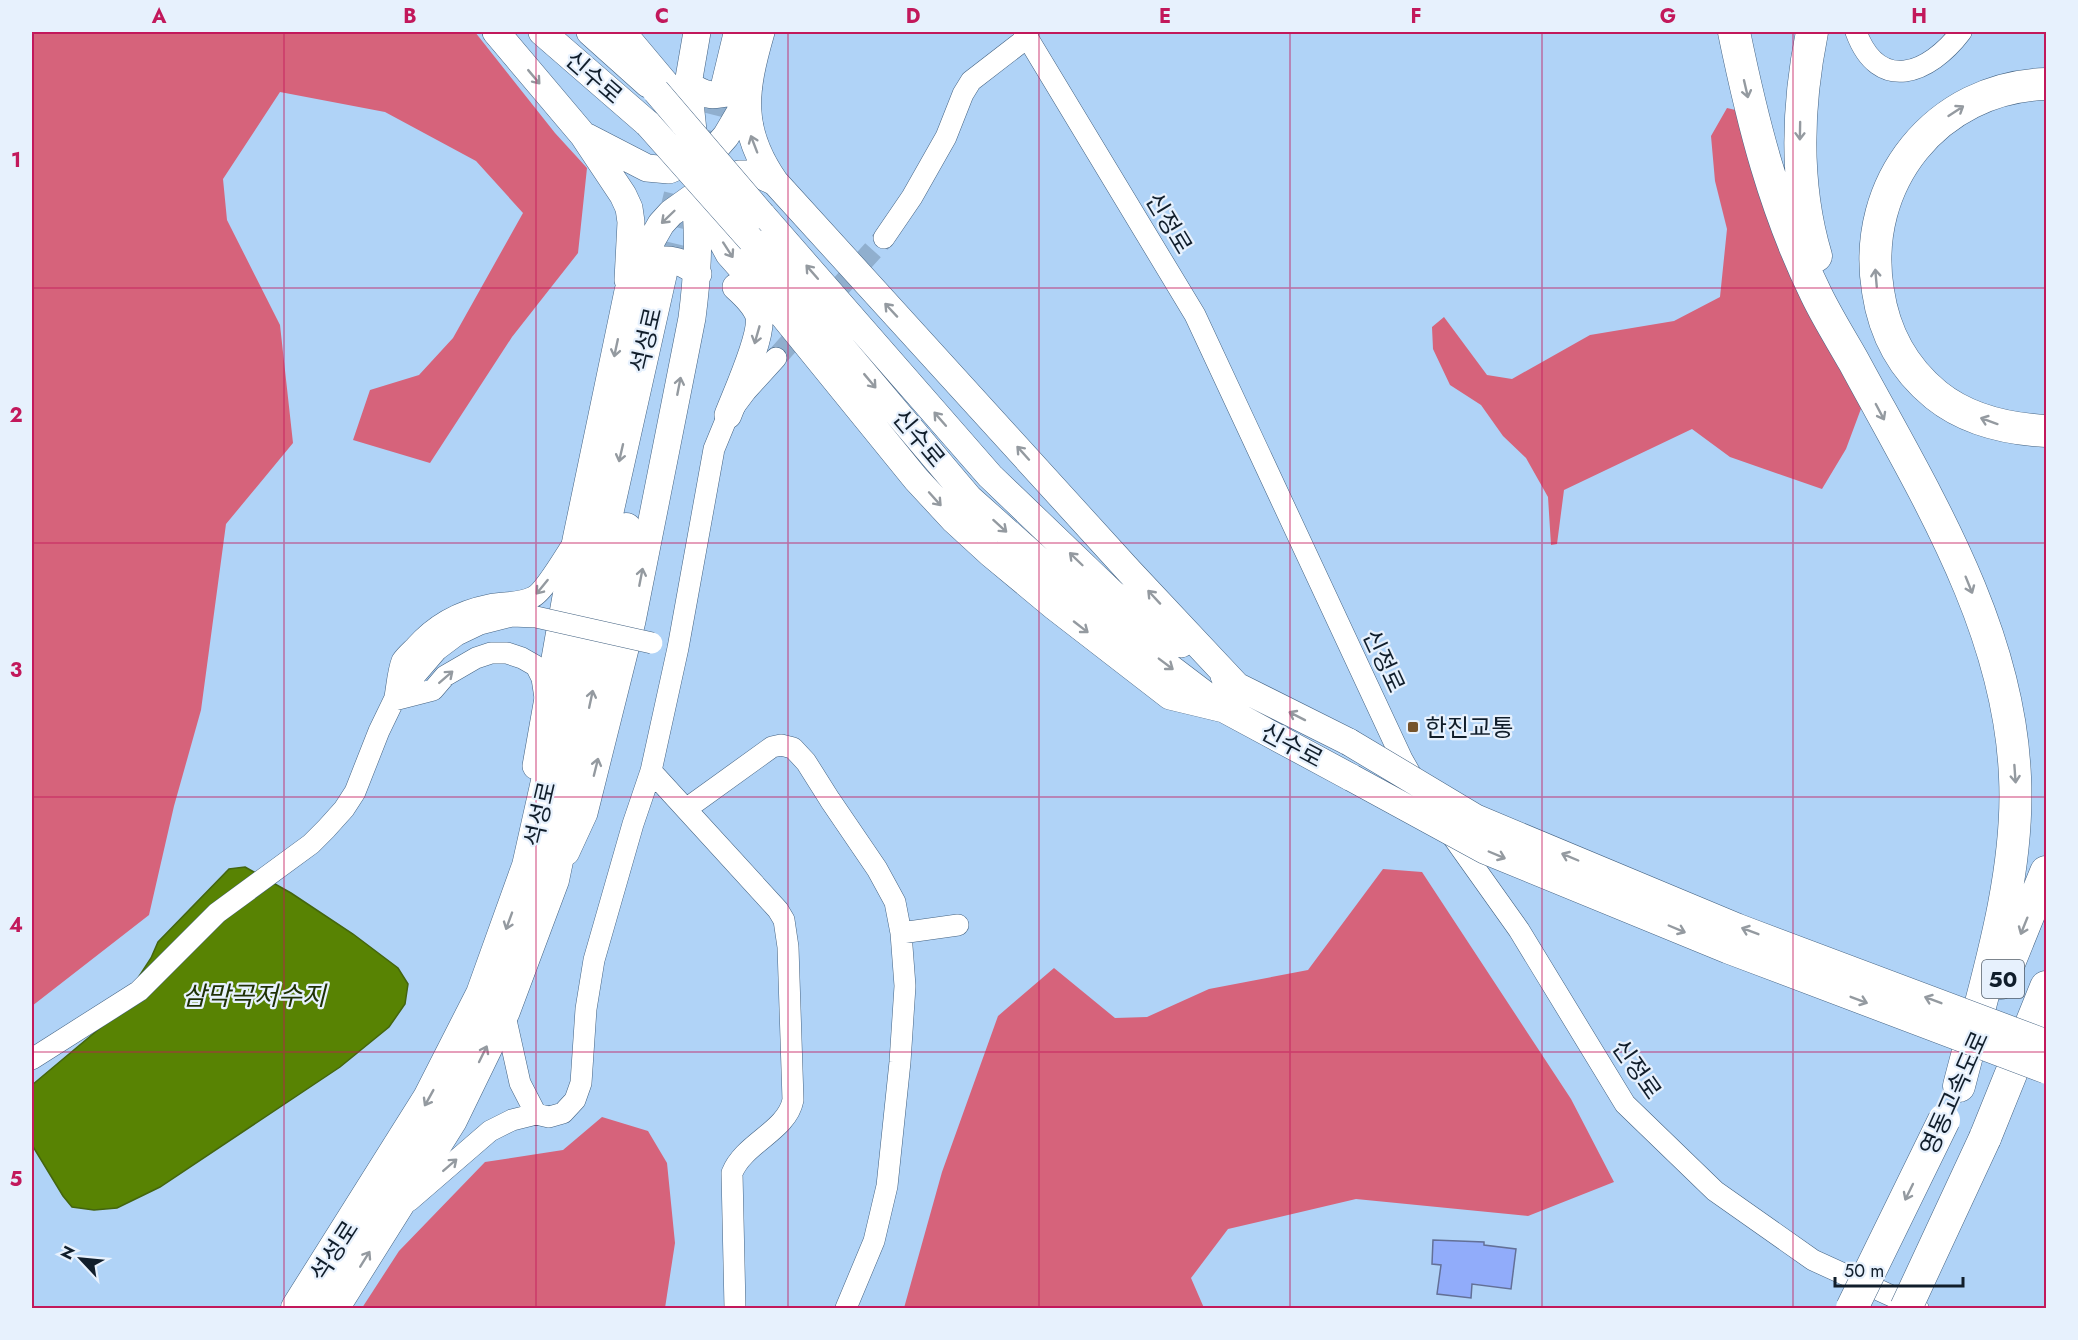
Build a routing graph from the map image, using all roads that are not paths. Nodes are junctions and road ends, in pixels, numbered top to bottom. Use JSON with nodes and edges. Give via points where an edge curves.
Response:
{"nodes":[{"id":1,"x":542,"y":32,"type":"edge"},
{"id":2,"x":590,"y":32,"type":"edge"},
{"id":3,"x":622,"y":32,"type":"edge"},
{"id":4,"x":697,"y":32,"type":"edge"},
{"id":5,"x":718,"y":32,"type":"edge"},
{"id":6,"x":740,"y":32,"type":"edge"},
{"id":7,"x":761,"y":32,"type":"edge"},
{"id":8,"x":1734,"y":32,"type":"edge"},
{"id":9,"x":1812,"y":32,"type":"edge"},
{"id":10,"x":1856,"y":32,"type":"edge"},
{"id":11,"x":1960,"y":32,"type":"edge"},
{"id":12,"x":496,"y":33,"type":"edge"},
{"id":13,"x":1026,"y":34,"type":"edge"},
{"id":14,"x":751,"y":65,"type":"junction"},
{"id":15,"x":2046,"y":84,"type":"edge"},
{"id":16,"x":717,"y":89,"type":"junction"},
{"id":17,"x":583,"y":135,"type":"junction"},
{"id":18,"x":693,"y":160,"type":"junction"},
{"id":19,"x":775,"y":183,"type":"junction"},
{"id":20,"x":698,"y":194,"type":"junction"},
{"id":21,"x":884,"y":238,"type":"tunnel mouth"},
{"id":22,"x":679,"y":275,"type":"junction"},
{"id":23,"x":735,"y":286,"type":"junction"},
{"id":24,"x":628,"y":291,"type":"junction"},
{"id":25,"x":777,"y":308,"type":"junction"},
{"id":26,"x":692,"y":318,"type":"junction"},
{"id":27,"x":777,"y":358,"type":"tunnel mouth"},
{"id":28,"x":1853,"y":360,"type":"junction"},
{"id":29,"x":728,"y":415,"type":"junction"},
{"id":30,"x":2046,"y":431,"type":"edge"},
{"id":31,"x":576,"y":540,"type":"junction"},
{"id":32,"x":678,"y":648,"type":"junction"},
{"id":33,"x":1231,"y":697,"type":"junction"},
{"id":34,"x":394,"y":700,"type":"junction"},
{"id":35,"x":546,"y":709,"type":"junction"},
{"id":36,"x":651,"y":771,"type":"junction"},
{"id":37,"x":686,"y":809,"type":"junction"},
{"id":38,"x":2046,"y":872,"type":"edge"},
{"id":39,"x":541,"y":873,"type":"junction"},
{"id":40,"x":958,"y":925,"type":"dead end"},
{"id":41,"x":901,"y":933,"type":"junction"},
{"id":42,"x":2046,"y":987,"type":"edge"},
{"id":43,"x":504,"y":1011,"type":"junction"},
{"id":44,"x":2046,"y":1043,"type":"edge"},
{"id":45,"x":32,"y":1059,"type":"edge"},
{"id":46,"x":2046,"y":1070,"type":"edge"},
{"id":47,"x":1959,"y":1086,"type":"junction"},
{"id":48,"x":536,"y":1114,"type":"junction"},
{"id":49,"x":390,"y":1218,"type":"junction"},
{"id":50,"x":297,"y":1308,"type":"edge"},
{"id":51,"x":333,"y":1308,"type":"edge"},
{"id":52,"x":735,"y":1308,"type":"edge"},
{"id":53,"x":846,"y":1308,"type":"edge"},
{"id":54,"x":1852,"y":1308,"type":"edge"},
{"id":55,"x":1906,"y":1308,"type":"edge"},
{"id":56,"x":1920,"y":1308,"type":"edge"}],
"edges":[{"from":1,"to":33,"type":"main road","name":"신수로","one_way":true,"bridge":true,"via":[[648,124],[969,498],[1099,614]]},
{"from":33,"to":2,"type":"main road","name":"신수로","one_way":true,"bridge":true,"via":[[1112,594],[990,476],[656,91]]},
{"from":3,"to":18,"type":"main road","via":[[669,88]]},
{"from":4,"to":16,"type":"main road"},
{"from":5,"to":16,"type":"highway"},
{"from":6,"to":16,"type":"highway"},
{"from":7,"to":14,"type":"main road"},
{"from":8,"to":28,"type":"highway","one_way":true,"via":[[1774,194],[1816,294]]},
{"from":9,"to":28,"type":"highway","one_way":true,"via":[[1799,126],[1801,180],[1810,234],[1827,293]]},
{"from":10,"to":11,"type":"street","via":[[1873,61],[1885,69],[1901,71],[1933,61]]},
{"from":12,"to":17,"type":"main road","one_way":true},
{"from":13,"to":21,"type":"street","via":[[971,81],[946,137]]},
{"from":13,"to":56,"type":"street","name":"신정로","via":[[1195,315],[1402,759],[1519,930],[1625,1104],[1715,1191],[1813,1260]]},
{"from":14,"to":16,"type":"main road"},
{"from":14,"to":16,"type":"main road","via":[[735,91],[714,96],[699,92]]},
{"from":30,"to":15,"type":"highway","one_way":true,"via":[[2002,426],[1976,417],[1920,381],[1891,338],[1881,312],[1874,251],[1893,181],[1926,135],[1980,97],[2029,84]]},
{"from":16,"to":18,"type":"main road"},
{"from":16,"to":18,"type":"main road","via":[[726,136],[713,151]]},
{"from":19,"to":16,"type":"main road","one_way":true,"via":[[750,134]]},
{"from":17,"to":18,"type":"main road","via":[[647,168],[669,170]]},
{"from":17,"to":24,"type":"main road","via":[[629,208]]},
{"from":18,"to":20,"type":"main road"},
{"from":19,"to":20,"type":"main road","via":[[758,174],[738,174]]},
{"from":33,"to":19,"type":"main road","one_way":true,"via":[[1129,571]]},
{"from":20,"to":22,"type":"main road","via":[[699,234]]},
{"from":20,"to":24,"type":"main road","one_way":true,"via":[[661,224]]},
{"from":20,"to":25,"type":"main road","one_way":true,"via":[[729,254]]},
{"from":22,"to":24,"type":"main road","via":[[689,266],[672,259],[654,260]]},
{"from":22,"to":26,"type":"main road"},
{"from":22,"to":39,"type":"highway","name":"석성로"},
{"from":23,"to":25,"type":"main road","via":[[745,287]]},
{"from":23,"to":26,"type":"main road","via":[[719,288]]},
{"from":23,"to":29,"type":"main road","one_way":true,"via":[[751,301],[760,324]]},
{"from":24,"to":31,"type":"main road","one_way":true},
{"from":25,"to":33,"type":"main road","one_way":true,"via":[[916,479],[990,554],[1170,696]]},
{"from":39,"to":26,"type":"main road","one_way":true,"via":[[584,813],[632,621]]},
{"from":27,"to":29,"type":"street"},
{"from":28,"to":47,"type":"highway","one_way":true,"via":[[1955,552],[1988,639],[2010,728],[2015,777],[2014,829],[1991,960]]},
{"from":29,"to":32,"type":"street","via":[[714,449],[705,490]]},
{"from":31,"to":34,"type":"street","one_way":true,"via":[[535,596],[454,616],[421,640],[402,661]]},
{"from":31,"to":35,"type":"main road"},
{"from":32,"to":34,"type":"street","bridge":true,"via":[[536,617],[512,616],[457,635],[437,650]]},
{"from":32,"to":36,"type":"street"},
{"from":44,"to":33,"type":"main road","name":"신수로","one_way":true,"bridge":true,"via":[[1737,927],[1476,818],[1349,742]]},
{"from":33,"to":46,"type":"main road","name":"신수로","one_way":true,"bridge":true,"via":[[1353,778],[1484,850],[1728,950]]},
{"from":34,"to":35,"type":"street","one_way":true,"via":[[433,690],[445,676],[476,658],[507,653],[536,666],[542,678]]},
{"from":34,"to":45,"type":"street","via":[[344,809],[311,844],[217,913],[139,991]]},
{"from":35,"to":39,"type":"main road","via":[[532,790]]},
{"from":36,"to":37,"type":"street"},
{"from":36,"to":48,"type":"street","via":[[594,960],[584,1057],[575,1100],[563,1113],[549,1117]]},
{"from":37,"to":41,"type":"street","via":[[772,747],[794,748],[877,869],[895,902]]},
{"from":37,"to":52,"type":"street","via":[[778,910],[784,920],[788,947],[793,1100],[791,1110],[736,1163],[732,1173]]},
{"from":38,"to":47,"type":"highway","name":"영동고속도로","number":"50","one_way":true},
{"from":39,"to":43,"type":"highway","name":"석성로"},
{"from":39,"to":50,"type":"highway","name":"석성로","one_way":true,"via":[[429,1098]]},
{"from":40,"to":41,"type":"street"},
{"from":41,"to":53,"type":"street","via":[[904,997],[887,1186],[874,1241]]},
{"from":42,"to":55,"type":"highway","name":"영동고속도로","number":"50","bridge":true,"via":[[1985,1138]]},
{"from":43,"to":48,"type":"street","via":[[520,1083]]},
{"from":49,"to":43,"type":"highway","name":"석성로","one_way":true,"via":[[451,1120]]},
{"from":47,"to":54,"type":"highway","name":"영동고속도로","number":"50","one_way":true,"bridge":true},
{"from":49,"to":48,"type":"street","one_way":true,"via":[[490,1131]]},
{"from":51,"to":49,"type":"highway","name":"석성로","one_way":true}]}
